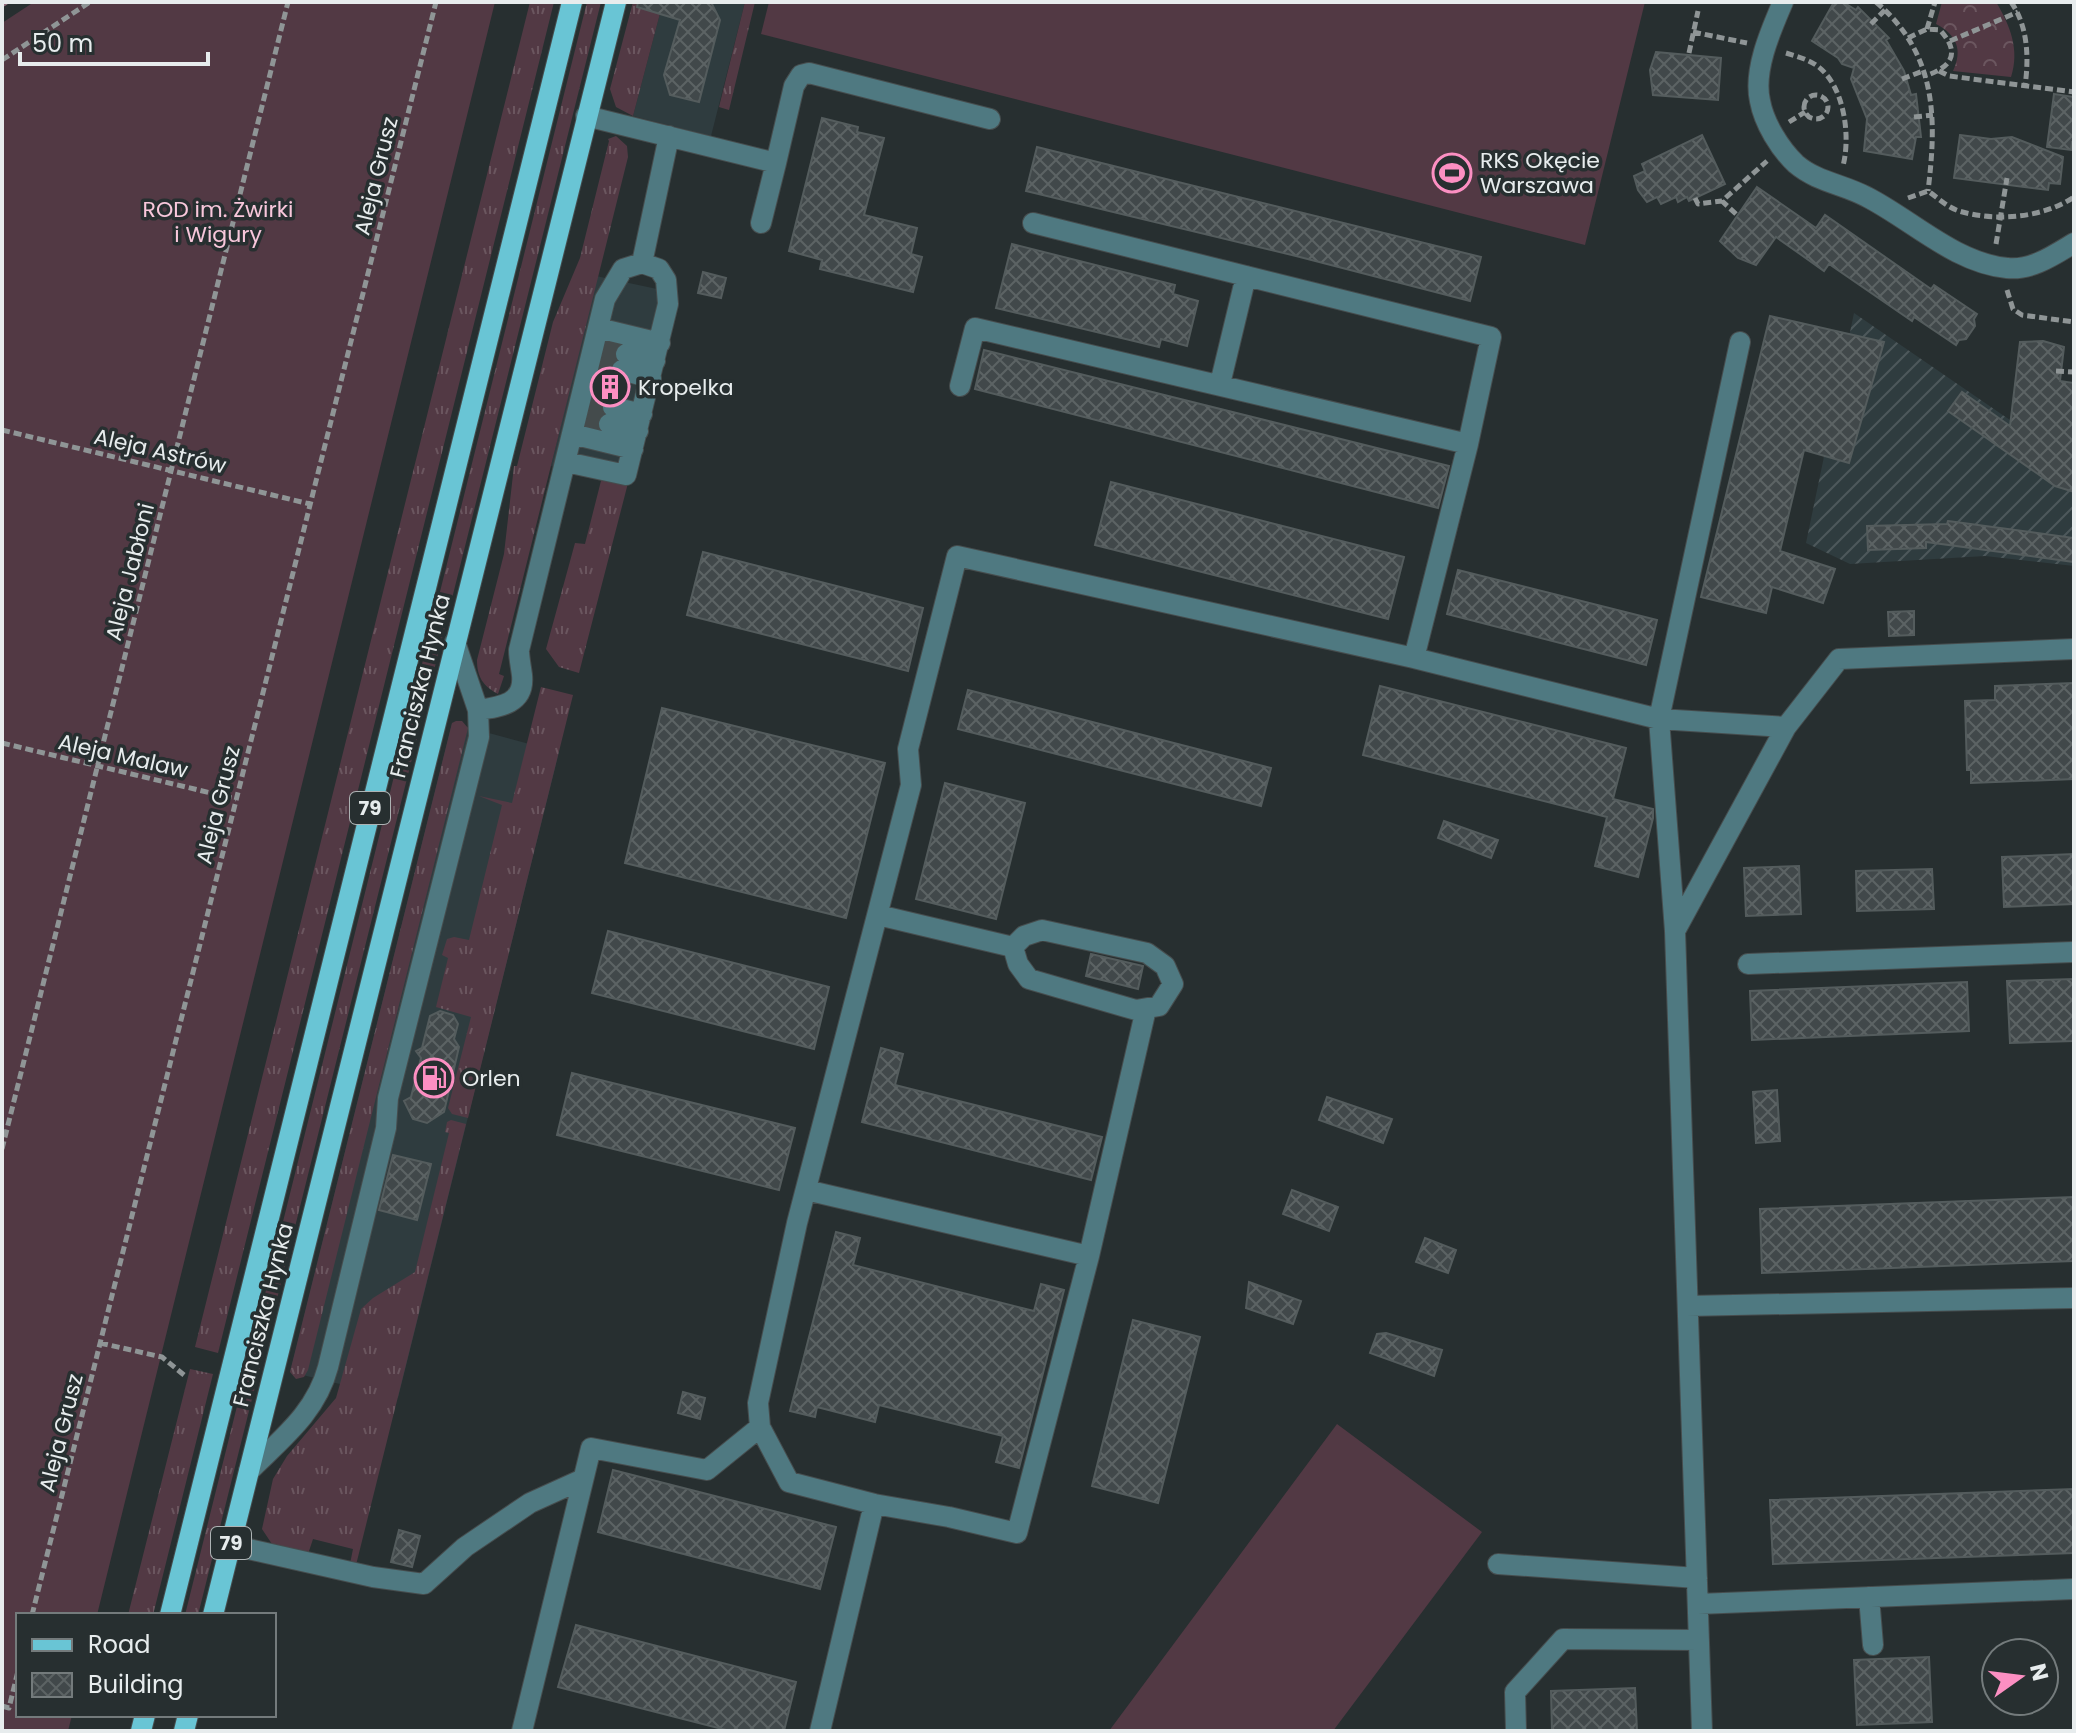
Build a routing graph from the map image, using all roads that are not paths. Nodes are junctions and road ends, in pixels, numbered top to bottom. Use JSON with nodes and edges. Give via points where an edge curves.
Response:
{"nodes":[{"id":1,"x":572,"y":2,"type":"edge"},
{"id":2,"x":616,"y":2,"type":"edge"},
{"id":3,"x":1783,"y":2,"type":"edge"},
{"id":4,"x":586,"y":116,"type":"junction"},
{"id":5,"x":990,"y":119,"type":"dead end"},
{"id":6,"x":669,"y":136,"type":"junction"},
{"id":7,"x":776,"y":163,"type":"junction"},
{"id":8,"x":761,"y":223,"type":"dead end"},
{"id":9,"x":1033,"y":223,"type":"dead end"},
{"id":10,"x":2074,"y":243,"type":"edge"},
{"id":11,"x":642,"y":263,"type":"junction"},
{"id":12,"x":1246,"y":276,"type":"junction"},
{"id":13,"x":1740,"y":342,"type":"dead end"},
{"id":14,"x":596,"y":349,"type":"junction"},
{"id":15,"x":655,"y":361,"type":"junction"},
{"id":16,"x":624,"y":362,"type":"tunnel mouth"},
{"id":17,"x":1220,"y":384,"type":"junction"},
{"id":18,"x":960,"y":386,"type":"dead end"},
{"id":19,"x":580,"y":413,"type":"junction"},
{"id":20,"x":611,"y":415,"type":"tunnel mouth"},
{"id":21,"x":638,"y":431,"type":"junction"},
{"id":22,"x":1468,"y":444,"type":"junction"},
{"id":23,"x":566,"y":462,"type":"junction"},
{"id":24,"x":455,"y":642,"type":"junction"},
{"id":25,"x":2074,"y":649,"type":"edge"},
{"id":26,"x":1414,"y":658,"type":"junction"},
{"id":27,"x":478,"y":710,"type":"junction"},
{"id":28,"x":1659,"y":719,"type":"junction"},
{"id":29,"x":1786,"y":727,"type":"junction"},
{"id":30,"x":878,"y":915,"type":"junction"},
{"id":31,"x":1675,"y":931,"type":"junction"},
{"id":32,"x":1013,"y":947,"type":"junction"},
{"id":33,"x":2074,"y":952,"type":"edge"},
{"id":34,"x":1748,"y":964,"type":"dead end"},
{"id":35,"x":1146,"y":1009,"type":"junction"},
{"id":36,"x":806,"y":1190,"type":"junction"},
{"id":37,"x":1089,"y":1256,"type":"junction"},
{"id":38,"x":2074,"y":1298,"type":"edge"},
{"id":39,"x":1688,"y":1306,"type":"junction"},
{"id":40,"x":760,"y":1427,"type":"junction"},
{"id":41,"x":249,"y":1471,"type":"junction"},
{"id":42,"x":583,"y":1479,"type":"junction"},
{"id":43,"x":874,"y":1504,"type":"junction"},
{"id":44,"x":231,"y":1545,"type":"junction"},
{"id":45,"x":1498,"y":1564,"type":"dead end"},
{"id":46,"x":1697,"y":1578,"type":"junction"},
{"id":47,"x":2074,"y":1589,"type":"edge"},
{"id":48,"x":1869,"y":1597,"type":"junction"},
{"id":49,"x":1698,"y":1604,"type":"junction"},
{"id":50,"x":170,"y":1613,"type":"edge"},
{"id":51,"x":214,"y":1613,"type":"edge"},
{"id":52,"x":1699,"y":1640,"type":"junction"},
{"id":53,"x":1873,"y":1645,"type":"dead end"},
{"id":54,"x":522,"y":1731,"type":"edge"},
{"id":55,"x":820,"y":1731,"type":"edge"},
{"id":56,"x":1516,"y":1731,"type":"edge"},
{"id":57,"x":1702,"y":1731,"type":"edge"}],
"edges":[{"from":1,"to":50,"type":"main road","name":"Franciszka Hynka","number":"79"},
{"from":2,"to":4,"type":"main road","name":"Franciszka Hynka","number":"79"},
{"from":3,"to":10,"type":"lane","via":[[1762,56],[1759,100],[1772,132],[1796,163],[1825,182],[1865,195],[1971,260],[2009,269],[2042,262]]},
{"from":4,"to":6,"type":"lane"},
{"from":4,"to":24,"type":"main road","name":"Franciszka Hynka","number":"79"},
{"from":5,"to":7,"type":"lane","via":[[809,73],[794,86]]},
{"from":6,"to":7,"type":"lane"},
{"from":6,"to":11,"type":"lane"},
{"from":7,"to":8,"type":"lane"},
{"from":9,"to":12,"type":"lane"},
{"from":11,"to":14,"type":"lane","via":[[623,269],[614,280]]},
{"from":11,"to":15,"type":"lane","via":[[659,269],[666,280],[668,304]]},
{"from":12,"to":17,"type":"lane"},
{"from":12,"to":22,"type":"lane","via":[[1491,337]]},
{"from":13,"to":28,"type":"lane"},
{"from":14,"to":15,"type":"lane"},
{"from":14,"to":19,"type":"lane"},
{"from":15,"to":16,"type":"lane"},
{"from":15,"to":21,"type":"lane"},
{"from":17,"to":18,"type":"lane","via":[[975,328]]},
{"from":17,"to":22,"type":"lane"},
{"from":19,"to":21,"type":"lane"},
{"from":19,"to":23,"type":"lane"},
{"from":20,"to":21,"type":"lane"},
{"from":21,"to":23,"type":"lane","via":[[626,475]]},
{"from":22,"to":26,"type":"lane"},
{"from":23,"to":27,"type":"lane","via":[[519,650],[518,697]]},
{"from":24,"to":27,"type":"lane"},
{"from":24,"to":41,"type":"main road","name":"Franciszka Hynka","number":"79"},
{"from":25,"to":29,"type":"lane","via":[[1839,659]]},
{"from":26,"to":28,"type":"lane"},
{"from":26,"to":30,"type":"lane","via":[[957,556],[908,749],[911,785]]},
{"from":27,"to":41,"type":"lane","via":[[479,737],[388,1098],[386,1128],[324,1382],[304,1418]]},
{"from":28,"to":29,"type":"lane"},
{"from":28,"to":31,"type":"lane"},
{"from":29,"to":31,"type":"lane"},
{"from":30,"to":32,"type":"lane"},
{"from":30,"to":36,"type":"lane"},
{"from":31,"to":39,"type":"lane"},
{"from":32,"to":35,"type":"lane","via":[[1029,979]]},
{"from":32,"to":35,"type":"lane","via":[[1042,930],[1147,953],[1165,966],[1173,984],[1159,1006]]},
{"from":33,"to":34,"type":"lane"},
{"from":35,"to":37,"type":"lane"},
{"from":36,"to":37,"type":"lane"},
{"from":36,"to":40,"type":"lane","via":[[758,1403]]},
{"from":37,"to":43,"type":"lane","via":[[1017,1533]]},
{"from":38,"to":39,"type":"lane"},
{"from":39,"to":46,"type":"lane"},
{"from":40,"to":42,"type":"lane","via":[[707,1470],[591,1448]]},
{"from":40,"to":43,"type":"lane","via":[[789,1482]]},
{"from":41,"to":44,"type":"main road","name":"Franciszka Hynka","number":"79"},
{"from":42,"to":44,"type":"lane","via":[[517,1512],[465,1547],[424,1584]]},
{"from":42,"to":54,"type":"lane"},
{"from":43,"to":55,"type":"lane"},
{"from":44,"to":51,"type":"main road","name":"Franciszka Hynka","number":"79"},
{"from":45,"to":46,"type":"lane"},
{"from":46,"to":49,"type":"lane"},
{"from":47,"to":48,"type":"lane"},
{"from":48,"to":49,"type":"lane"},
{"from":48,"to":53,"type":"lane"},
{"from":49,"to":52,"type":"lane"},
{"from":52,"to":56,"type":"lane","via":[[1563,1639],[1515,1692]]},
{"from":52,"to":57,"type":"lane"}]}
